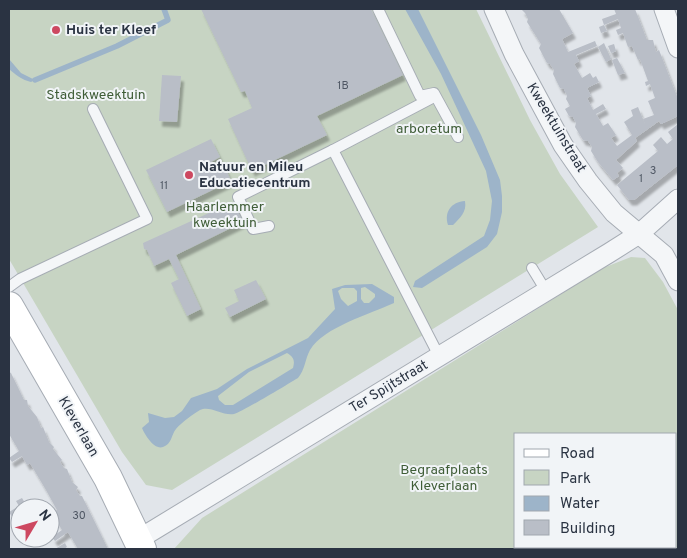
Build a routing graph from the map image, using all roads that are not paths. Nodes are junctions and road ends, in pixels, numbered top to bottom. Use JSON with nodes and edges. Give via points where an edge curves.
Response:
{"nodes":[{"id":1,"x":378,"y":9,"type":"edge"},
{"id":2,"x":494,"y":9,"type":"edge"},
{"id":3,"x":664,"y":9,"type":"edge"},
{"id":4,"x":678,"y":48,"type":"edge"},
{"id":5,"x":436,"y":96,"type":"junction"},
{"id":6,"x":94,"y":109,"type":"dead end"},
{"id":7,"x":458,"y":137,"type":"dead end"},
{"id":8,"x":333,"y":150,"type":"junction"},
{"id":9,"x":678,"y":199,"type":"edge"},
{"id":10,"x":269,"y":226,"type":"dead end"},
{"id":11,"x":639,"y":234,"type":"junction"},
{"id":12,"x":532,"y":268,"type":"dead end"},
{"id":13,"x":678,"y":281,"type":"edge"},
{"id":14,"x":9,"y":287,"type":"edge"},
{"id":15,"x":546,"y":291,"type":"junction"},
{"id":16,"x":9,"y":306,"type":"edge"},
{"id":17,"x":439,"y":356,"type":"junction"},
{"id":18,"x":141,"y":544,"type":"edge"}],
"edges":[{"from":1,"to":5,"type":"lane","via":[[420,96],[434,92]]},
{"from":2,"to":11,"type":"street","name":"Kweektuinstraat","via":[[518,62],[563,145],[614,213]]},
{"from":3,"to":4,"type":"street"},
{"from":5,"to":7,"type":"lane"},
{"from":5,"to":8,"type":"lane"},
{"from":6,"to":14,"type":"lane","via":[[147,219]]},
{"from":8,"to":10,"type":"lane","via":[[238,197],[253,229]]},
{"from":8,"to":17,"type":"lane"},
{"from":9,"to":11,"type":"street","name":"Ter Spijtstraat"},
{"from":11,"to":13,"type":"street","name":"Kweektuinstraat","via":[[664,255]]},
{"from":11,"to":15,"type":"street","name":"Ter Spijtstraat"},
{"from":12,"to":15,"type":"lane"},
{"from":15,"to":17,"type":"street","name":"Ter Spijtstraat"},
{"from":16,"to":18,"type":"main road","name":"Kleverlaan","via":[[108,478]]},
{"from":17,"to":18,"type":"street","name":"Ter Spijtstraat"}]}
